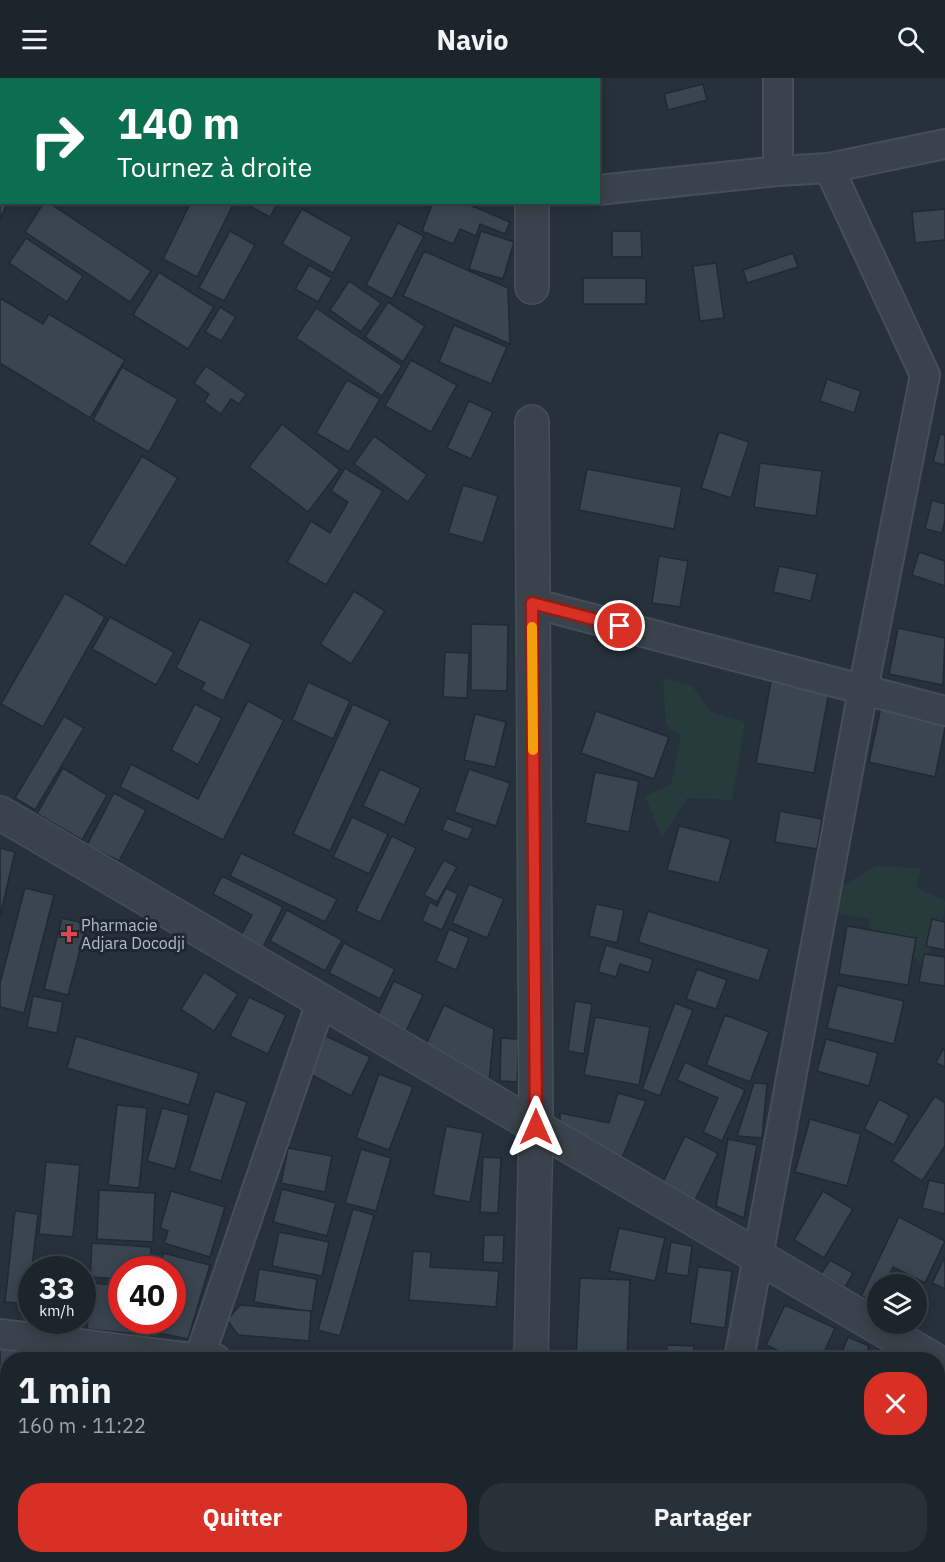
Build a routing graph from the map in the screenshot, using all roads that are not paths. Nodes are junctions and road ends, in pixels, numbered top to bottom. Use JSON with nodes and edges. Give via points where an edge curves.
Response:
{"nodes":[{"id":1,"x":778,"y":78,"type":"edge"},
{"id":2,"x":945,"y":144,"type":"edge"},
{"id":3,"x":829,"y":168,"type":"junction"},
{"id":4,"x":778,"y":171,"type":"junction"},
{"id":5,"x":600,"y":190,"type":"edge"},
{"id":6,"x":532,"y":204,"type":"edge"},
{"id":7,"x":532,"y":287,"type":"dead end"},
{"id":8,"x":532,"y":422,"type":"dead end"},
{"id":9,"x":532,"y":603,"type":"junction"},
{"id":10,"x":862,"y":690,"type":"junction"},
{"id":11,"x":945,"y":711,"type":"edge"},
{"id":12,"x":0,"y":813,"type":"edge"},
{"id":13,"x":321,"y":1002,"type":"junction"},
{"id":14,"x":536,"y":1127,"type":"junction"},
{"id":15,"x":757,"y":1256,"type":"junction"},
{"id":16,"x":0,"y":1334,"type":"edge"},
{"id":17,"x":143,"y":1352,"type":"edge"},
{"id":18,"x":201,"y":1352,"type":"edge"},
{"id":19,"x":531,"y":1352,"type":"edge"},
{"id":20,"x":740,"y":1352,"type":"edge"},
{"id":21,"x":921,"y":1352,"type":"edge"}],
"edges":[{"from":1,"to":4,"type":"street"},
{"from":2,"to":3,"type":"street"},
{"from":3,"to":4,"type":"street"},
{"from":3,"to":10,"type":"street","via":[[925,375]]},
{"from":4,"to":5,"type":"street"},
{"from":6,"to":7,"type":"street"},
{"from":8,"to":9,"type":"street"},
{"from":9,"to":10,"type":"street"},
{"from":9,"to":14,"type":"street"},
{"from":10,"to":11,"type":"street"},
{"from":10,"to":15,"type":"street"},
{"from":12,"to":13,"type":"street"},
{"from":13,"to":14,"type":"street"},
{"from":13,"to":18,"type":"street"},
{"from":14,"to":15,"type":"street"},
{"from":14,"to":19,"type":"street"},
{"from":15,"to":20,"type":"street"},
{"from":15,"to":21,"type":"street"},
{"from":16,"to":17,"type":"street"}]}
